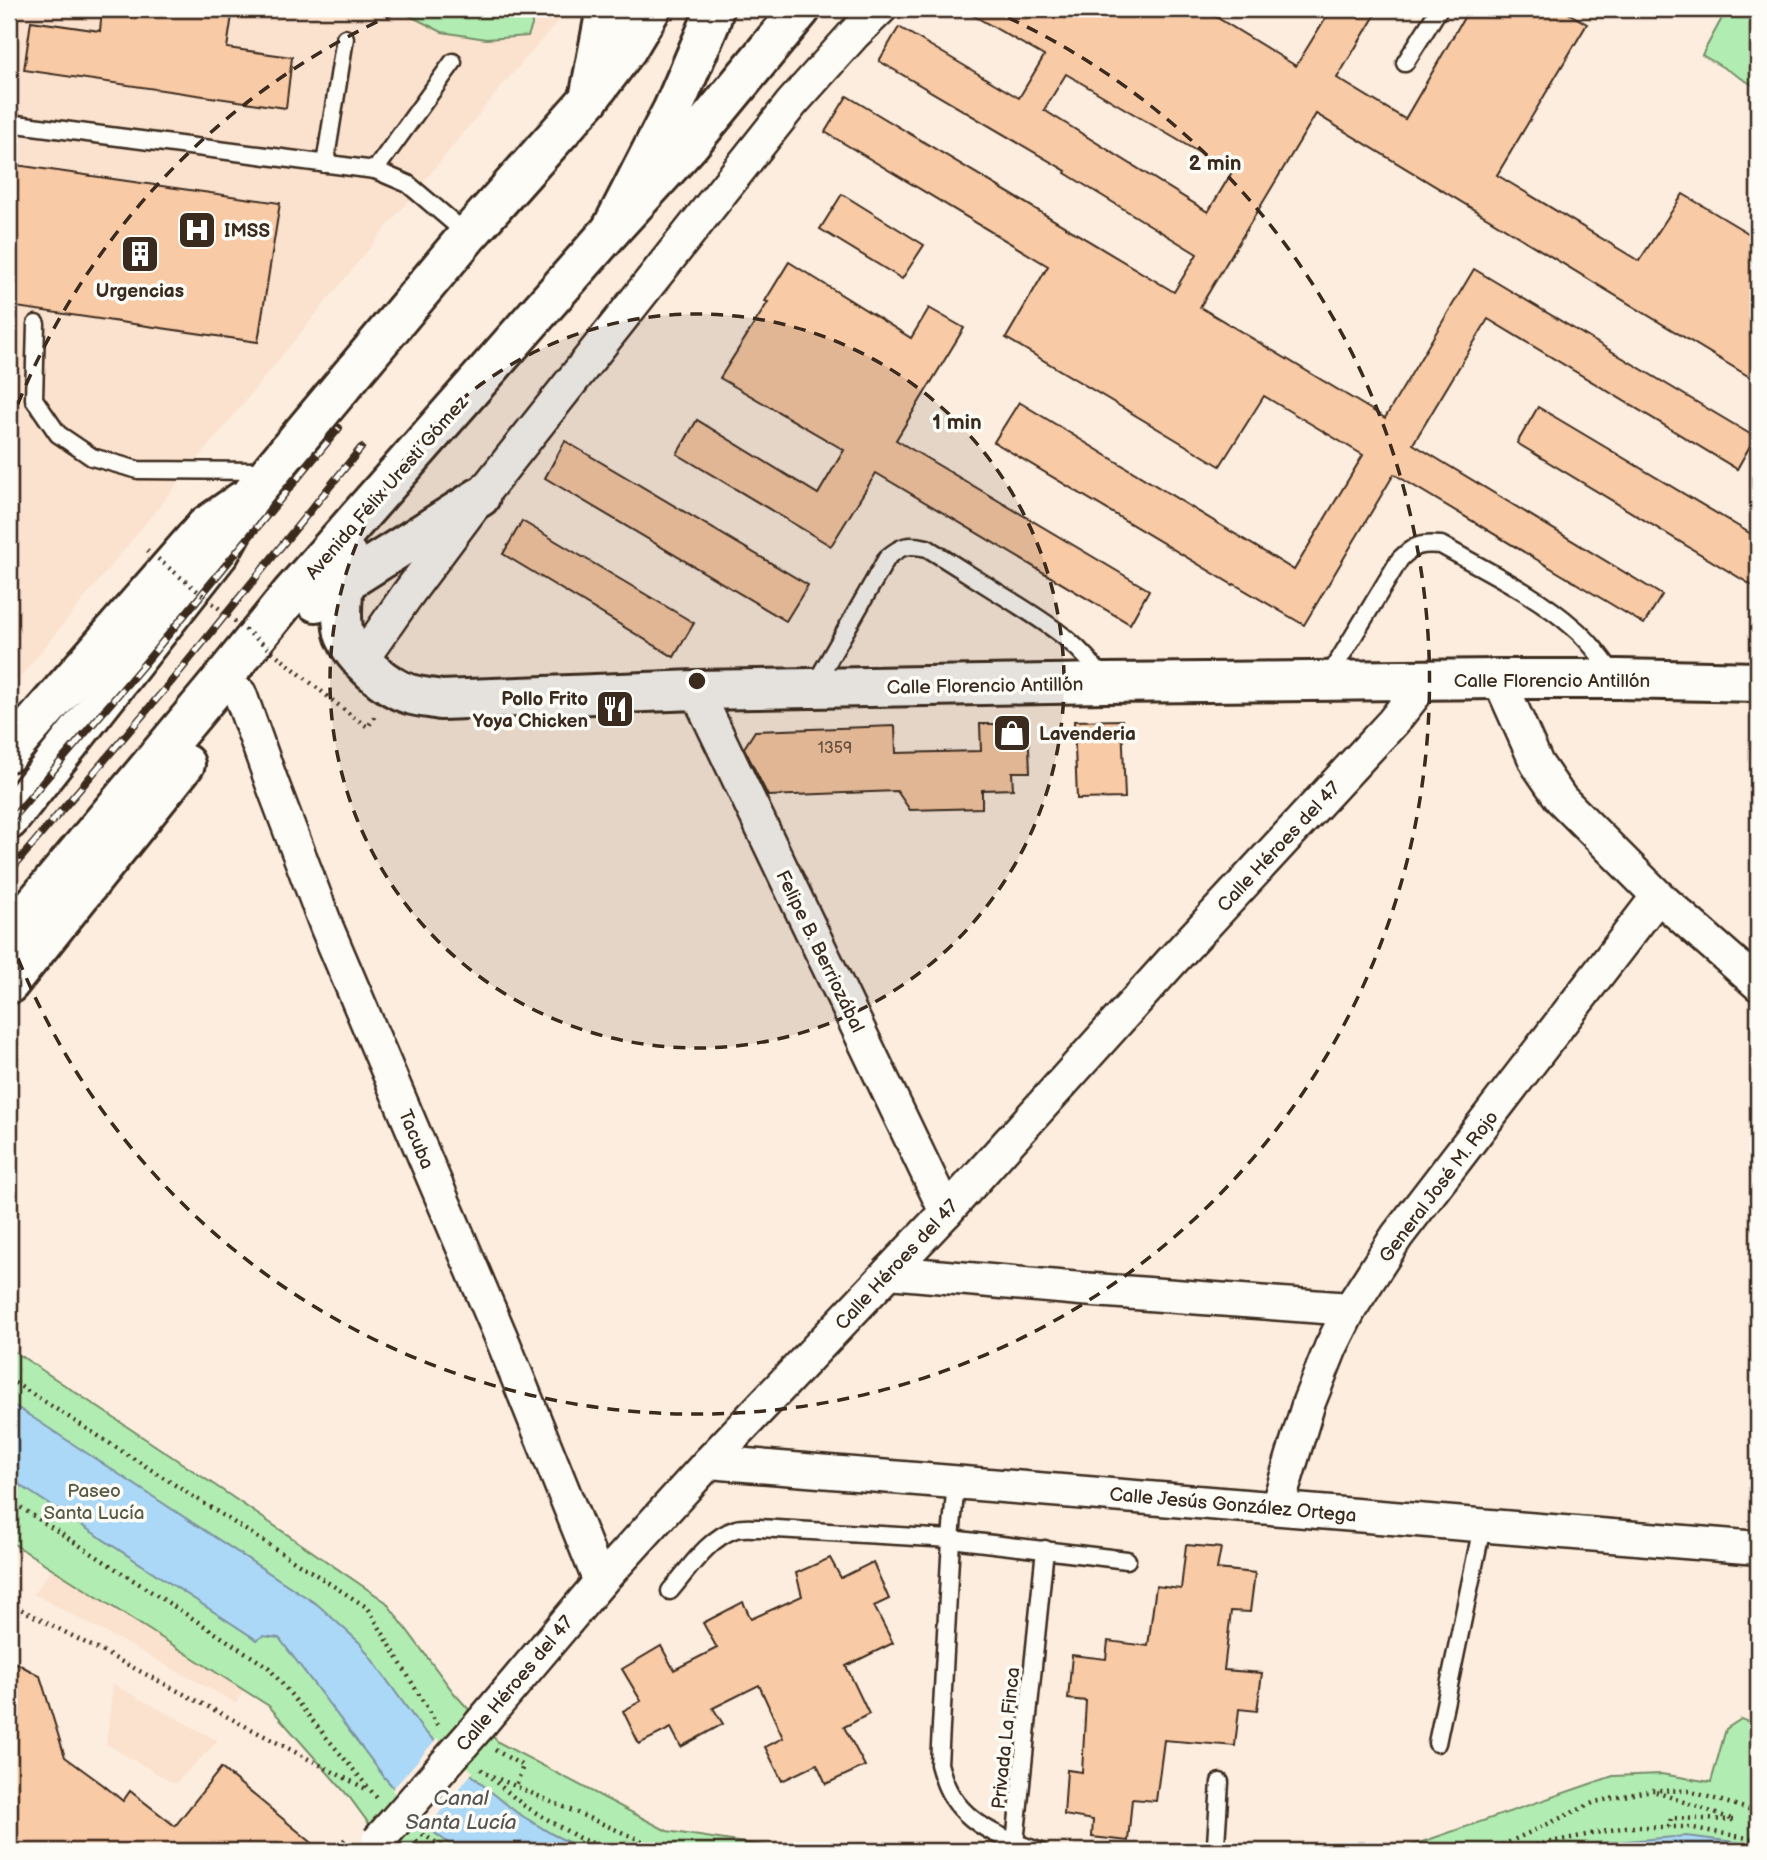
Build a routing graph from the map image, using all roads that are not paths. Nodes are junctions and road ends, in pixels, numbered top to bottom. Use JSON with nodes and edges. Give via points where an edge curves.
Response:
{"nodes":[{"id":1,"x":606,"y":9,"type":"edge"},
{"id":2,"x":651,"y":9,"type":"edge"},
{"id":3,"x":714,"y":9,"type":"edge"},
{"id":4,"x":801,"y":9,"type":"edge"},
{"id":5,"x":880,"y":9,"type":"edge"},
{"id":6,"x":1439,"y":9,"type":"edge"},
{"id":7,"x":345,"y":38,"type":"dead end"},
{"id":8,"x":453,"y":62,"type":"dead end"},
{"id":9,"x":1405,"y":63,"type":"dead end"},
{"id":10,"x":589,"y":99,"type":"junction"},
{"id":11,"x":9,"y":123,"type":"edge"},
{"id":12,"x":326,"y":164,"type":"junction"},
{"id":13,"x":375,"y":170,"type":"junction"},
{"id":14,"x":611,"y":230,"type":"junction"},
{"id":15,"x":468,"y":235,"type":"junction"},
{"id":16,"x":36,"y":324,"type":"dead end"},
{"id":17,"x":262,"y":482,"type":"junction"},
{"id":18,"x":480,"y":497,"type":"junction"},
{"id":19,"x":349,"y":529,"type":"junction"},
{"id":20,"x":317,"y":593,"type":"junction"},
{"id":21,"x":361,"y":661,"type":"junction"},
{"id":22,"x":1499,"y":679,"type":"junction"},
{"id":23,"x":1618,"y":679,"type":"junction"},
{"id":24,"x":1326,"y":680,"type":"junction"},
{"id":25,"x":1426,"y":680,"type":"junction"},
{"id":26,"x":1758,"y":682,"type":"edge"},
{"id":27,"x":1105,"y":683,"type":"junction"},
{"id":28,"x":813,"y":688,"type":"junction"},
{"id":29,"x":696,"y":690,"type":"junction"},
{"id":30,"x":240,"y":694,"type":"junction"},
{"id":31,"x":9,"y":752,"type":"edge"},
{"id":32,"x":9,"y":820,"type":"edge"},
{"id":33,"x":1658,"y":896,"type":"junction"},
{"id":34,"x":9,"y":935,"type":"edge"},
{"id":35,"x":9,"y":984,"type":"edge"},
{"id":36,"x":1758,"y":984,"type":"edge"},
{"id":37,"x":946,"y":1212,"type":"junction"},
{"id":38,"x":889,"y":1272,"type":"junction"},
{"id":39,"x":1350,"y":1309,"type":"junction"},
{"id":40,"x":709,"y":1462,"type":"junction"},
{"id":41,"x":956,"y":1481,"type":"junction"},
{"id":42,"x":1277,"y":1508,"type":"junction"},
{"id":43,"x":1482,"y":1527,"type":"junction"},
{"id":44,"x":951,"y":1539,"type":"junction"},
{"id":45,"x":1758,"y":1548,"type":"edge"},
{"id":46,"x":1045,"y":1549,"type":"junction"},
{"id":47,"x":1127,"y":1560,"type":"dead end"},
{"id":48,"x":600,"y":1582,"type":"junction"},
{"id":49,"x":670,"y":1591,"type":"dead end"},
{"id":50,"x":1437,"y":1743,"type":"dead end"},
{"id":51,"x":1220,"y":1782,"type":"dead end"},
{"id":52,"x":1015,"y":1843,"type":"junction"},
{"id":53,"x":373,"y":1846,"type":"edge"},
{"id":54,"x":1039,"y":1851,"type":"edge"},
{"id":55,"x":1214,"y":1851,"type":"edge"}],
"edges":[{"from":1,"to":10,"type":"main road"},
{"from":2,"to":10,"type":"main road"},
{"from":3,"to":14,"type":"main road","name":"Avenida Félix Uresti Gómez","via":[[673,109]]},
{"from":4,"to":14,"type":"main road","via":[[689,145]]},
{"from":5,"to":18,"type":"street","via":[[792,103]]},
{"from":6,"to":9,"type":"lane"},
{"from":7,"to":12,"type":"lane"},
{"from":8,"to":13,"type":"lane"},
{"from":10,"to":15,"type":"main road"},
{"from":11,"to":12,"type":"lane"},
{"from":12,"to":13,"type":"lane"},
{"from":13,"to":15,"type":"lane","via":[[408,184]]},
{"from":14,"to":19,"type":"main road","name":"Avenida Félix Uresti Gómez"},
{"from":15,"to":17,"type":"main road"},
{"from":16,"to":17,"type":"lane","via":[[34,399],[58,434],[92,457],[138,470]]},
{"from":17,"to":31,"type":"main road","via":[[206,526]]},
{"from":17,"to":32,"type":"main road","via":[[220,552]]},
{"from":18,"to":20,"type":"main road"},
{"from":18,"to":21,"type":"street"},
{"from":19,"to":20,"type":"main road","name":"Avenida Félix Uresti Gómez"},
{"from":19,"to":20,"type":"main road","name":"Calle Florencio Antillón"},
{"from":20,"to":21,"type":"main road","name":"Calle Florencio Antillón","via":[[342,614],[345,635]]},
{"from":20,"to":30,"type":"main road"},
{"from":20,"to":34,"type":"main road","name":"Avenida Félix Uresti Gómez","via":[[215,688]]},
{"from":21,"to":29,"type":"main road","name":"Calle Florencio Antillón","via":[[406,694],[441,700]]},
{"from":22,"to":23,"type":"main road","name":"Calle Florencio Antillón"},
{"from":22,"to":25,"type":"main road","name":"Calle Florencio Antillón"},
{"from":22,"to":33,"type":"street","via":[[1537,764],[1561,799]]},
{"from":23,"to":24,"type":"lane","via":[[1576,629],[1548,607],[1441,545],[1425,543],[1400,559]]},
{"from":23,"to":26,"type":"main road","name":"Calle Florencio Antillón"},
{"from":24,"to":25,"type":"main road","name":"Calle Florencio Antillón"},
{"from":24,"to":27,"type":"main road","name":"Calle Florencio Antillón"},
{"from":25,"to":37,"type":"street","name":"Calle Héroes del 47"},
{"from":27,"to":28,"type":"main road","name":"Calle Florencio Antillón"},
{"from":27,"to":28,"type":"lane","via":[[1059,631],[927,548],[912,545],[887,558]]},
{"from":28,"to":29,"type":"main road","name":"Calle Florencio Antillón"},
{"from":29,"to":37,"type":"street","name":"Felipe B. Berriozábal"},
{"from":30,"to":35,"type":"main road"},
{"from":30,"to":48,"type":"street","name":"Tacuba","via":[[327,928]]},
{"from":33,"to":36,"type":"street"},
{"from":33,"to":39,"type":"street","name":"General José M. Rojo","via":[[1397,1236]]},
{"from":37,"to":38,"type":"street","name":"Calle Héroes del 47"},
{"from":38,"to":39,"type":"street"},
{"from":38,"to":40,"type":"street","name":"Calle Héroes del 47"},
{"from":39,"to":42,"type":"street","name":"General José M. Rojo","via":[[1309,1402]]},
{"from":40,"to":41,"type":"street","name":"Calle Jesús González Ortega"},
{"from":40,"to":48,"type":"street","name":"Calle Héroes del 47"},
{"from":41,"to":42,"type":"street","name":"Calle Jesús González Ortega"},
{"from":41,"to":44,"type":"lane","name":"Privada La Finca"},
{"from":42,"to":43,"type":"street","name":"Calle Jesús González Ortega"},
{"from":43,"to":45,"type":"street","name":"Calle Jesús González Ortega"},
{"from":43,"to":50,"type":"lane"},
{"from":44,"to":46,"type":"lane"},
{"from":44,"to":49,"type":"lane","via":[[737,1529],[704,1552]]},
{"from":44,"to":52,"type":"lane","name":"Privada La Finca","via":[[939,1763],[946,1787],[960,1808],[984,1828]]},
{"from":46,"to":47,"type":"lane"},
{"from":46,"to":52,"type":"lane","name":"Privada La Finca"},
{"from":48,"to":53,"type":"street","name":"Calle Héroes del 47","bridge":true,"via":[[467,1729]]},
{"from":51,"to":55,"type":"lane"},
{"from":52,"to":54,"type":"lane"}]}
